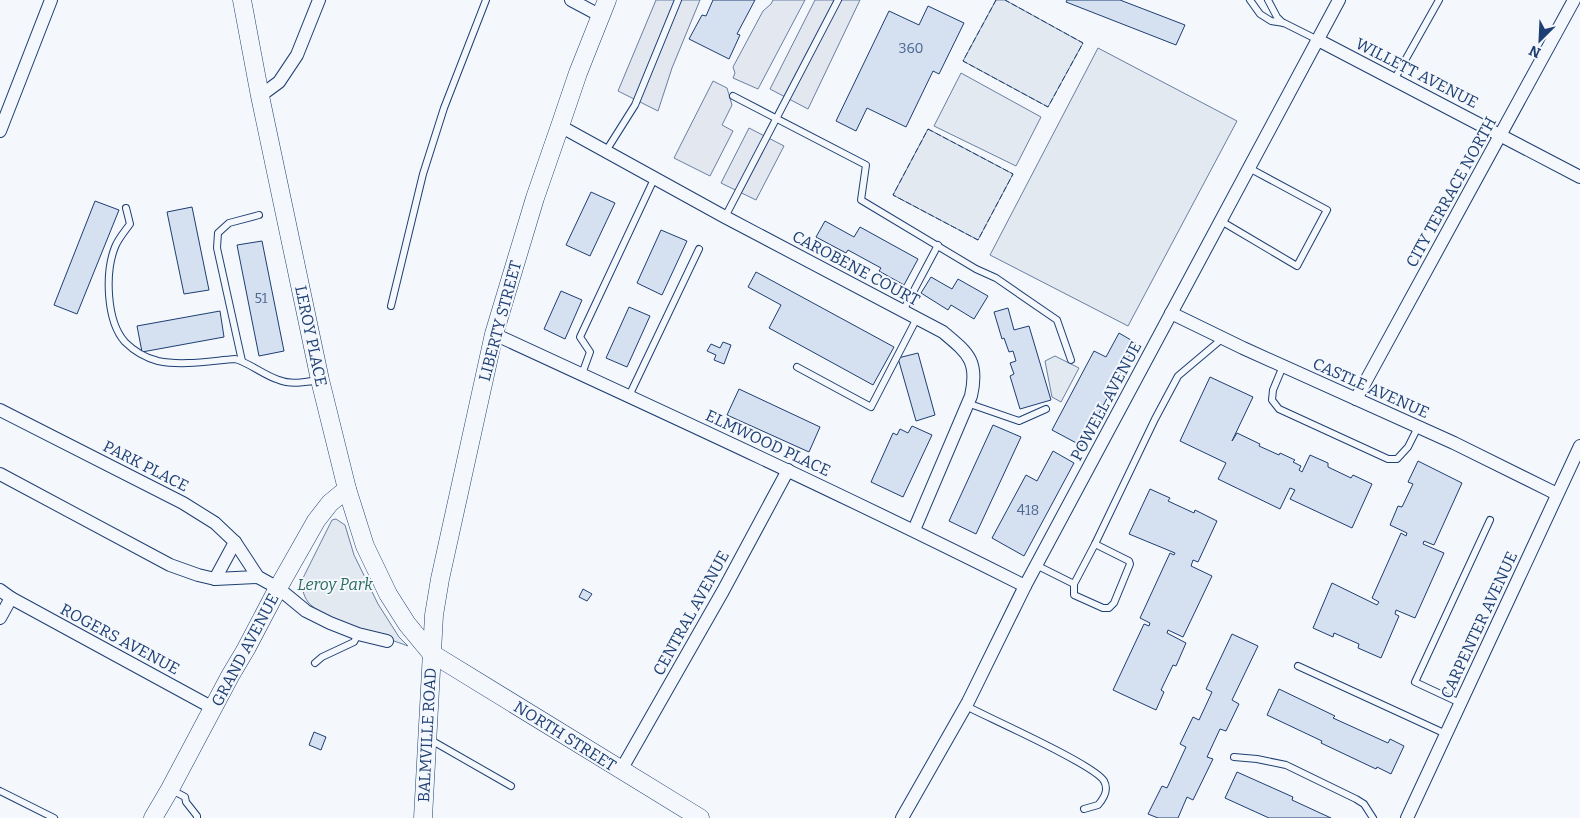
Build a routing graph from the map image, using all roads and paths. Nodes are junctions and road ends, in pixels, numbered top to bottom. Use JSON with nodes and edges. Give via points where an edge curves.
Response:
{"nodes":[{"id":1,"x":51,"y":0,"type":"edge"},
{"id":2,"x":242,"y":0,"type":"edge"},
{"id":3,"x":319,"y":0,"type":"edge"},
{"id":4,"x":486,"y":0,"type":"edge"},
{"id":5,"x":571,"y":0,"type":"edge"},
{"id":6,"x":607,"y":0,"type":"edge"},
{"id":7,"x":678,"y":0,"type":"edge"},
{"id":8,"x":838,"y":0,"type":"edge"},
{"id":9,"x":1250,"y":0,"type":"edge"},
{"id":10,"x":1268,"y":0,"type":"edge"},
{"id":11,"x":1339,"y":0,"type":"edge"},
{"id":12,"x":1439,"y":0,"type":"edge"},
{"id":13,"x":1574,"y":0,"type":"edge"},
{"id":14,"x":600,"y":16,"type":"junction"},
{"id":15,"x":1284,"y":24,"type":"junction"},
{"id":16,"x":1318,"y":40,"type":"junction"},
{"id":17,"x":1394,"y":80,"type":"junction"},
{"id":18,"x":260,"y":96,"type":"junction"},
{"id":19,"x":733,"y":96,"type":"dead end"},
{"id":20,"x":777,"y":118,"type":"junction"},
{"id":21,"x":560,"y":126,"type":"junction"},
{"id":22,"x":0,"y":131,"type":"edge"},
{"id":23,"x":1500,"y":135,"type":"junction"},
{"id":24,"x":606,"y":150,"type":"junction"},
{"id":25,"x":1249,"y":168,"type":"junction"},
{"id":26,"x":655,"y":177,"type":"junction"},
{"id":27,"x":1580,"y":177,"type":"edge"},
{"id":28,"x":126,"y":208,"type":"dead end"},
{"id":29,"x":259,"y":215,"type":"dead end"},
{"id":30,"x":725,"y":217,"type":"junction"},
{"id":31,"x":1221,"y":221,"type":"junction"},
{"id":32,"x":938,"y":245,"type":"junction"},
{"id":33,"x":699,"y":249,"type":"dead end"},
{"id":34,"x":391,"y":306,"type":"dead end"},
{"id":35,"x":903,"y":311,"type":"junction"},
{"id":36,"x":1171,"y":313,"type":"junction"},
{"id":37,"x":917,"y":318,"type":"junction"},
{"id":38,"x":494,"y":334,"type":"junction"},
{"id":39,"x":1223,"y":338,"type":"junction"},
{"id":40,"x":1071,"y":360,"type":"dead end"},
{"id":41,"x":242,"y":361,"type":"junction"},
{"id":42,"x":1284,"y":366,"type":"junction"},
{"id":43,"x":797,"y":367,"type":"dead end"},
{"id":44,"x":582,"y":374,"type":"junction"},
{"id":45,"x":320,"y":380,"type":"junction"},
{"id":46,"x":629,"y":396,"type":"junction"},
{"id":47,"x":1356,"y":399,"type":"junction"},
{"id":48,"x":967,"y":403,"type":"junction"},
{"id":49,"x":1046,"y":409,"type":"dead end"},
{"id":50,"x":0,"y":410,"type":"edge"},
{"id":51,"x":1418,"y":427,"type":"junction"},
{"id":52,"x":1580,"y":446,"type":"edge"},
{"id":53,"x":788,"y":470,"type":"junction"},
{"id":54,"x":0,"y":474,"type":"edge"},
{"id":55,"x":347,"y":489,"type":"junction"},
{"id":56,"x":1558,"y":494,"type":"junction"},
{"id":57,"x":1490,"y":520,"type":"dead end"},
{"id":58,"x":914,"y":530,"type":"junction"},
{"id":59,"x":235,"y":542,"type":"junction"},
{"id":60,"x":1095,"y":544,"type":"junction"},
{"id":61,"x":1036,"y":565,"type":"junction"},
{"id":62,"x":258,"y":577,"type":"junction"},
{"id":63,"x":214,"y":579,"type":"junction"},
{"id":64,"x":1074,"y":584,"type":"junction"},
{"id":65,"x":1024,"y":586,"type":"junction"},
{"id":66,"x":278,"y":588,"type":"junction"},
{"id":67,"x":0,"y":590,"type":"edge"},
{"id":68,"x":11,"y":598,"type":"junction"},
{"id":69,"x":0,"y":618,"type":"edge"},
{"id":70,"x":358,"y":634,"type":"junction"},
{"id":71,"x":387,"y":641,"type":"dead end"},
{"id":72,"x":431,"y":652,"type":"junction"},
{"id":73,"x":314,"y":663,"type":"dead end"},
{"id":74,"x":1298,"y":666,"type":"dead end"},
{"id":75,"x":1460,"y":703,"type":"junction"},
{"id":76,"x":966,"y":706,"type":"junction"},
{"id":77,"x":213,"y":708,"type":"junction"},
{"id":78,"x":1446,"y":734,"type":"junction"},
{"id":79,"x":428,"y":739,"type":"junction"},
{"id":80,"x":1234,"y":757,"type":"dead end"},
{"id":81,"x":620,"y":770,"type":"junction"},
{"id":82,"x":511,"y":786,"type":"dead end"},
{"id":83,"x":0,"y":790,"type":"edge"},
{"id":84,"x":170,"y":790,"type":"junction"},
{"id":85,"x":1084,"y":809,"type":"dead end"},
{"id":86,"x":695,"y":817,"type":"edge"},
{"id":87,"x":54,"y":818,"type":"edge"},
{"id":88,"x":154,"y":818,"type":"edge"},
{"id":89,"x":197,"y":818,"type":"edge"},
{"id":90,"x":423,"y":818,"type":"edge"},
{"id":91,"x":902,"y":818,"type":"edge"},
{"id":92,"x":1372,"y":818,"type":"edge"},
{"id":93,"x":1407,"y":818,"type":"edge"}],
"edges":[{"from":1,"to":22,"type":"street"},
{"from":2,"to":18,"type":"street","name":"LEROY PLACE"},
{"from":3,"to":18,"type":"street","via":[[297,55],[279,82]]},
{"from":4,"to":34,"type":"lane","via":[[422,174]]},
{"from":5,"to":14,"type":"street"},
{"from":6,"to":14,"type":"street","name":"LIBERTY STREET"},
{"from":7,"to":24,"type":"lane","via":[[635,105]]},
{"from":8,"to":20,"type":"lane"},
{"from":9,"to":15,"type":"lane","via":[[1260,14]]},
{"from":10,"to":15,"type":"lane"},
{"from":11,"to":16,"type":"street","name":"POWELL AVENUE"},
{"from":12,"to":17,"type":"lane"},
{"from":13,"to":23,"type":"street","name":"CITY TERRACE NORTH"},
{"from":14,"to":21,"type":"street","name":"LIBERTY STREET"},
{"from":15,"to":16,"type":"lane"},
{"from":16,"to":17,"type":"street","name":"WILLETT AVENUE"},
{"from":16,"to":25,"type":"street","name":"POWELL AVENUE"},
{"from":17,"to":23,"type":"street","name":"WILLETT AVENUE"},
{"from":18,"to":45,"type":"street","name":"LEROY PLACE"},
{"from":19,"to":20,"type":"lane"},
{"from":20,"to":30,"type":"lane"},
{"from":20,"to":32,"type":"lane","via":[[866,165],[861,200]]},
{"from":21,"to":24,"type":"street","name":"CAROBENE COURT"},
{"from":21,"to":38,"type":"street","name":"LIBERTY STREET"},
{"from":23,"to":27,"type":"street","name":"WILLETT AVENUE"},
{"from":23,"to":47,"type":"street","name":"CITY TERRACE NORTH"},
{"from":24,"to":26,"type":"street","name":"CAROBENE COURT"},
{"from":25,"to":31,"type":"street","name":"POWELL AVENUE"},
{"from":25,"to":31,"type":"lane","via":[[1327,210],[1297,266]]},
{"from":26,"to":30,"type":"street","name":"CAROBENE COURT"},
{"from":26,"to":44,"type":"lane","via":[[580,337],[590,352]]},
{"from":28,"to":41,"type":"lane","via":[[130,224],[116,245],[109,268],[112,312],[124,341],[137,352],[172,363]]},
{"from":29,"to":41,"type":"lane","via":[[229,222],[218,233],[217,248]]},
{"from":30,"to":35,"type":"street","name":"CAROBENE COURT"},
{"from":31,"to":36,"type":"street","name":"POWELL AVENUE"},
{"from":32,"to":35,"type":"lane"},
{"from":32,"to":40,"type":"lane","via":[[996,278],[1057,320]]},
{"from":33,"to":46,"type":"lane"},
{"from":35,"to":37,"type":"street","name":"CAROBENE COURT"},
{"from":36,"to":39,"type":"street","name":"CASTLE AVENUE"},
{"from":36,"to":61,"type":"street","name":"POWELL AVENUE"},
{"from":37,"to":43,"type":"lane","via":[[871,407]]},
{"from":37,"to":48,"type":"street","name":"CAROBENE COURT","via":[[943,332],[964,350],[973,366],[974,382]]},
{"from":38,"to":44,"type":"street","name":"ELMWOOD PLACE"},
{"from":38,"to":72,"type":"street","name":"LIBERTY STREET","via":[[440,579]]},
{"from":39,"to":42,"type":"street","name":"CASTLE AVENUE"},
{"from":39,"to":60,"type":"lane","via":[[1178,376]]},
{"from":41,"to":45,"type":"lane","via":[[280,380],[297,383]]},
{"from":42,"to":47,"type":"street","name":"CASTLE AVENUE"},
{"from":42,"to":51,"type":"lane","via":[[1272,395],[1279,409],[1388,459],[1397,459],[1408,447]]},
{"from":44,"to":46,"type":"street","name":"ELMWOOD PLACE"},
{"from":45,"to":55,"type":"street","name":"LEROY PLACE"},
{"from":46,"to":53,"type":"street","name":"ELMWOOD PLACE"},
{"from":47,"to":51,"type":"street","name":"CASTLE AVENUE"},
{"from":48,"to":49,"type":"lane","via":[[1019,420]]},
{"from":48,"to":58,"type":"street","name":"CAROBENE COURT"},
{"from":50,"to":59,"type":"street","name":"PARK PLACE","via":[[183,503],[215,523]]},
{"from":51,"to":56,"type":"street","name":"CASTLE AVENUE"},
{"from":52,"to":56,"type":"street","name":"CARPENTER AVENUE"},
{"from":53,"to":58,"type":"street","name":"ELMWOOD PLACE"},
{"from":53,"to":81,"type":"street","name":"CENTRAL AVENUE"},
{"from":54,"to":63,"type":"street","via":[[170,565]]},
{"from":55,"to":66,"type":"street","name":"GRAND AVENUE","via":[[316,521]]},
{"from":55,"to":72,"type":"street","name":"LEROY PLACE","via":[[365,546],[388,594],[407,624]]},
{"from":56,"to":75,"type":"street","name":"CARPENTER AVENUE"},
{"from":57,"to":75,"type":"lane","via":[[1415,682]]},
{"from":58,"to":65,"type":"street","name":"ELMWOOD PLACE"},
{"from":59,"to":62,"type":"street","name":"PARK PLACE"},
{"from":59,"to":63,"type":"street"},
{"from":60,"to":64,"type":"lane"},
{"from":60,"to":64,"type":"lane","via":[[1130,564],[1114,603],[1103,608],[1074,594]]},
{"from":61,"to":64,"type":"lane"},
{"from":61,"to":65,"type":"street","name":"POWELL AVENUE"},
{"from":62,"to":63,"type":"street"},
{"from":62,"to":66,"type":"street","name":"PARK PLACE"},
{"from":65,"to":76,"type":"street","name":"POWELL AVENUE"},
{"from":66,"to":70,"type":"street","name":"PARK PLACE","via":[[306,611]]},
{"from":66,"to":77,"type":"street","name":"GRAND AVENUE"},
{"from":67,"to":68,"type":"street","name":"ROGERS AVENUE"},
{"from":68,"to":69,"type":"street"},
{"from":68,"to":77,"type":"street","name":"ROGERS AVENUE"},
{"from":70,"to":71,"type":"street","name":"PARK PLACE"},
{"from":70,"to":73,"type":"lane","via":[[354,642]]},
{"from":72,"to":79,"type":"street","name":"BALMVILLE ROAD"},
{"from":72,"to":81,"type":"street","name":"NORTH STREET"},
{"from":74,"to":78,"type":"lane"},
{"from":75,"to":78,"type":"street","name":"CARPENTER AVENUE"},
{"from":76,"to":85,"type":"lane","via":[[1100,775],[1106,794],[1098,805]]},
{"from":76,"to":91,"type":"street","name":"POWELL AVENUE"},
{"from":77,"to":84,"type":"street","name":"GRAND AVENUE"},
{"from":78,"to":93,"type":"street","name":"CARPENTER AVENUE"},
{"from":79,"to":82,"type":"lane"},
{"from":79,"to":90,"type":"street","name":"BALMVILLE ROAD"},
{"from":80,"to":92,"type":"lane","via":[[1286,765],[1356,799],[1364,804]]},
{"from":81,"to":86,"type":"street","name":"NORTH STREET"},
{"from":83,"to":87,"type":"lane"},
{"from":84,"to":88,"type":"street","name":"GRAND AVENUE"},
{"from":84,"to":89,"type":"lane","via":[[185,797]]}]}
